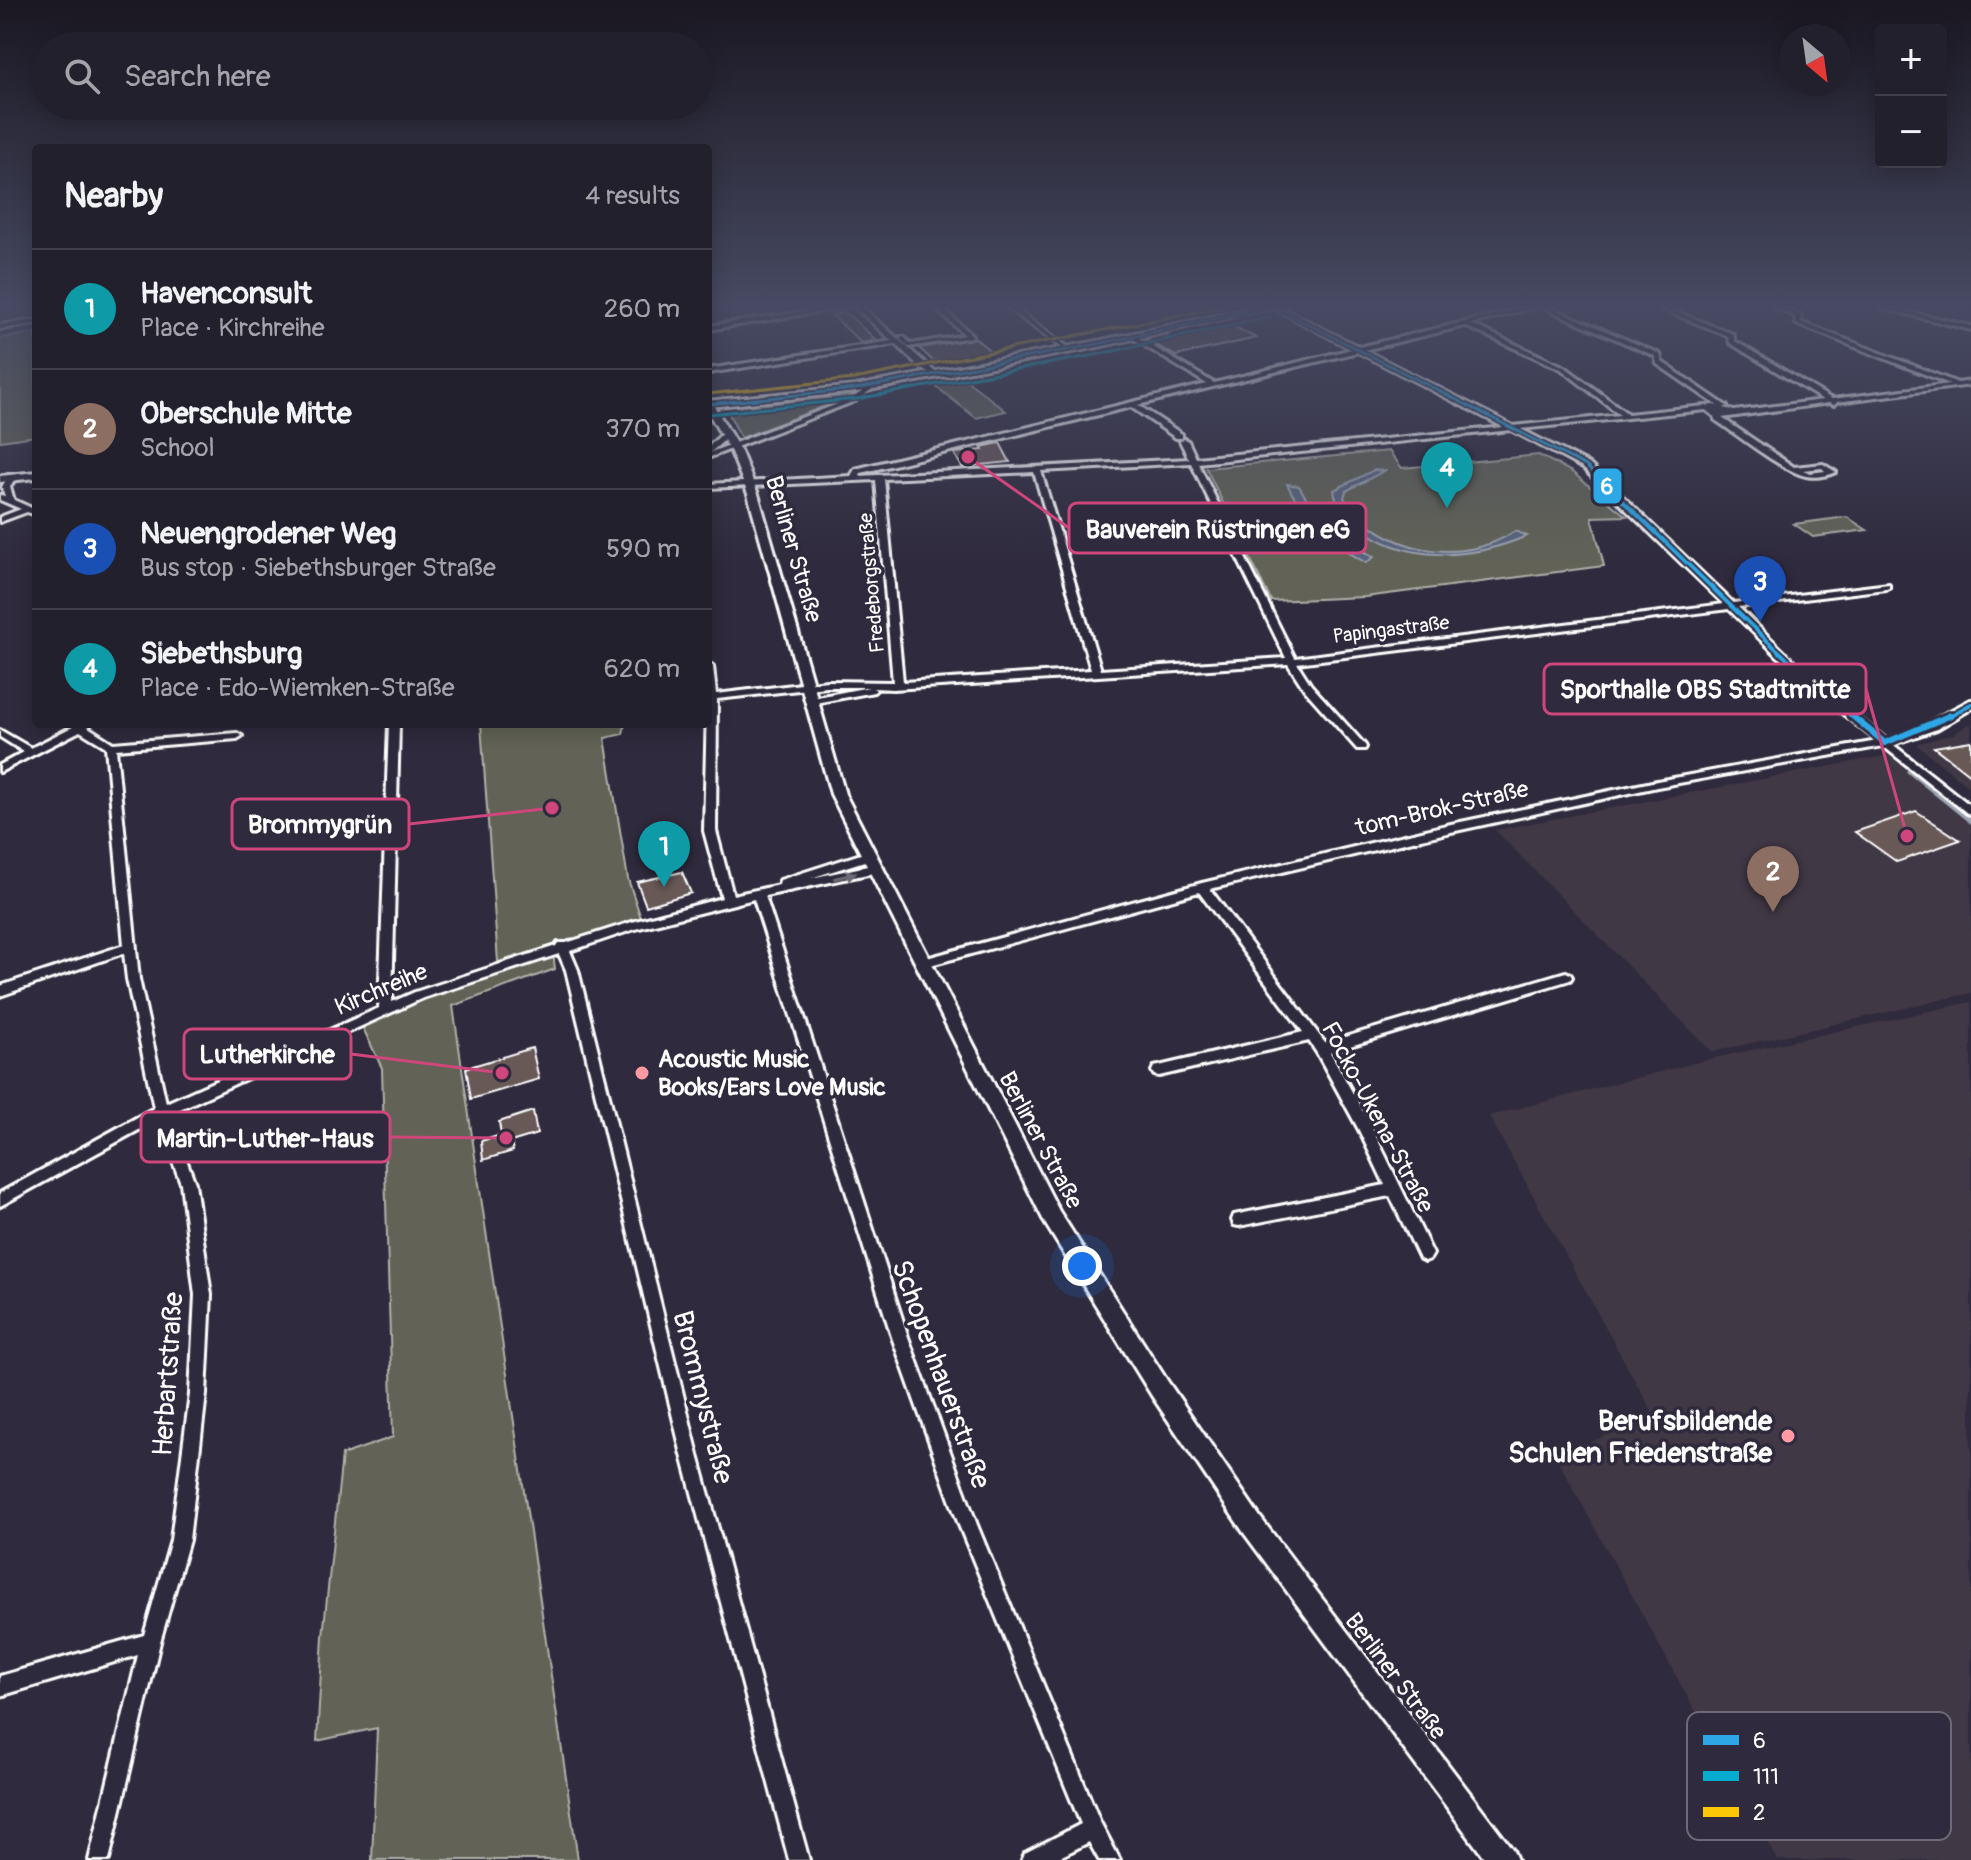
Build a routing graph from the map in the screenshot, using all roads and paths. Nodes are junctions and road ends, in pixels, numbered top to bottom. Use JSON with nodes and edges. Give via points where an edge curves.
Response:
{"nodes":[{"id":1,"x":808,"y":394,"type":"edge"},
{"id":2,"x":862,"y":394,"type":"edge"},
{"id":3,"x":1175,"y":394,"type":"edge"},
{"id":4,"x":1446,"y":394,"type":"edge"},
{"id":5,"x":1597,"y":394,"type":"edge"},
{"id":6,"x":1707,"y":394,"type":"edge"},
{"id":7,"x":1819,"y":394,"type":"edge"},
{"id":8,"x":1895,"y":394,"type":"edge"},
{"id":9,"x":1834,"y":403,"type":"junction"},
{"id":10,"x":712,"y":404,"type":"edge"},
{"id":11,"x":1132,"y":404,"type":"junction"},
{"id":12,"x":712,"y":412,"type":"edge"},
{"id":13,"x":1721,"y":412,"type":"junction"},
{"id":14,"x":1626,"y":416,"type":"junction"},
{"id":15,"x":1514,"y":428,"type":"junction"},
{"id":16,"x":725,"y":436,"type":"junction"},
{"id":17,"x":733,"y":448,"type":"junction"},
{"id":18,"x":712,"y":449,"type":"edge"},
{"id":19,"x":712,"y":452,"type":"edge"},
{"id":20,"x":1194,"y":461,"type":"junction"},
{"id":21,"x":1793,"y":469,"type":"dead end"},
{"id":22,"x":1037,"y":470,"type":"junction"},
{"id":23,"x":32,"y":475,"type":"edge"},
{"id":24,"x":6,"y":478,"type":"edge"},
{"id":25,"x":880,"y":478,"type":"junction"},
{"id":26,"x":853,"y":479,"type":"junction"},
{"id":27,"x":748,"y":483,"type":"junction"},
{"id":28,"x":712,"y":486,"type":"edge"},
{"id":29,"x":0,"y":497,"type":"edge"},
{"id":30,"x":10,"y":500,"type":"junction"},
{"id":31,"x":32,"y":511,"type":"edge"},
{"id":32,"x":0,"y":520,"type":"edge"},
{"id":33,"x":1886,"y":586,"type":"dead end"},
{"id":34,"x":1731,"y":603,"type":"junction"},
{"id":35,"x":1291,"y":661,"type":"junction"},
{"id":36,"x":1097,"y":673,"type":"junction"},
{"id":37,"x":898,"y":685,"type":"junction"},
{"id":38,"x":806,"y":686,"type":"junction"},
{"id":39,"x":712,"y":697,"type":"edge"},
{"id":40,"x":810,"y":701,"type":"junction"},
{"id":41,"x":1971,"y":704,"type":"edge"},
{"id":42,"x":77,"y":728,"type":"edge"},
{"id":43,"x":87,"y":728,"type":"edge"},
{"id":44,"x":394,"y":728,"type":"edge"},
{"id":45,"x":712,"y":728,"type":"edge"},
{"id":46,"x":0,"y":733,"type":"edge"},
{"id":47,"x":237,"y":736,"type":"dead end"},
{"id":48,"x":1885,"y":743,"type":"junction"},
{"id":49,"x":111,"y":746,"type":"junction"},
{"id":50,"x":1361,"y":747,"type":"dead end"},
{"id":51,"x":30,"y":752,"type":"junction"},
{"id":52,"x":0,"y":769,"type":"edge"},
{"id":53,"x":1971,"y":811,"type":"edge"},
{"id":54,"x":874,"y":862,"type":"junction"},
{"id":55,"x":1202,"y":887,"type":"junction"},
{"id":56,"x":758,"y":894,"type":"junction"},
{"id":57,"x":728,"y":900,"type":"junction"},
{"id":58,"x":562,"y":946,"type":"junction"},
{"id":59,"x":130,"y":947,"type":"junction"},
{"id":60,"x":923,"y":963,"type":"junction"},
{"id":61,"x":1566,"y":977,"type":"dead end"},
{"id":62,"x":0,"y":991,"type":"edge"},
{"id":63,"x":385,"y":1010,"type":"junction"},
{"id":64,"x":1313,"y":1035,"type":"junction"},
{"id":65,"x":1322,"y":1049,"type":"junction"},
{"id":66,"x":1159,"y":1071,"type":"dead end"},
{"id":67,"x":161,"y":1111,"type":"junction"},
{"id":68,"x":1394,"y":1189,"type":"junction"},
{"id":69,"x":0,"y":1200,"type":"edge"},
{"id":70,"x":1239,"y":1220,"type":"dead end"},
{"id":71,"x":1425,"y":1254,"type":"dead end"},
{"id":72,"x":151,"y":1642,"type":"junction"},
{"id":73,"x":0,"y":1686,"type":"edge"},
{"id":74,"x":1093,"y":1829,"type":"junction"},
{"id":75,"x":99,"y":1860,"type":"edge"},
{"id":76,"x":799,"y":1860,"type":"edge"},
{"id":77,"x":1032,"y":1860,"type":"edge"},
{"id":78,"x":1110,"y":1860,"type":"edge"},
{"id":79,"x":1503,"y":1860,"type":"edge"}],
"edges":[{"from":1,"to":10,"type":"main road"},
{"from":2,"to":17,"type":"street"},
{"from":3,"to":11,"type":"street"},
{"from":4,"to":15,"type":"street"},
{"from":5,"to":14,"type":"street"},
{"from":6,"to":13,"type":"street","via":[[1724,405]]},
{"from":7,"to":9,"type":"street"},
{"from":8,"to":9,"type":"street"},
{"from":9,"to":13,"type":"street"},
{"from":11,"to":20,"type":"street","via":[[1182,439]]},
{"from":11,"to":26,"type":"street","via":[[858,471]]},
{"from":12,"to":16,"type":"main road","name":"Berliner Straße"},
{"from":13,"to":14,"type":"street"},
{"from":13,"to":21,"type":"street","via":[[1718,418]]},
{"from":14,"to":15,"type":"street"},
{"from":15,"to":20,"type":"street"},
{"from":15,"to":34,"type":"street","via":[[1586,466]]},
{"from":16,"to":17,"type":"main road","name":"Berliner Straße"},
{"from":16,"to":18,"type":"street"},
{"from":17,"to":19,"type":"street"},
{"from":17,"to":27,"type":"main road","name":"Berliner Straße"},
{"from":20,"to":22,"type":"street"},
{"from":20,"to":35,"type":"street"},
{"from":22,"to":25,"type":"street"},
{"from":22,"to":36,"type":"street"},
{"from":23,"to":24,"type":"main road"},
{"from":24,"to":30,"type":"street"},
{"from":25,"to":26,"type":"street"},
{"from":25,"to":37,"type":"street","name":"Fredeborgstraße"},
{"from":26,"to":27,"type":"street"},
{"from":27,"to":28,"type":"street"},
{"from":27,"to":38,"type":"main road","name":"Berliner Straße"},
{"from":29,"to":30,"type":"street"},
{"from":30,"to":31,"type":"street"},
{"from":31,"to":32,"type":"street"},
{"from":33,"to":34,"type":"street","name":"Papingastraße"},
{"from":34,"to":35,"type":"street","name":"Papingastraße"},
{"from":34,"to":48,"type":"street","via":[[1817,689]]},
{"from":35,"to":36,"type":"street","name":"Papingastraße"},
{"from":35,"to":50,"type":"street","via":[[1307,687]]},
{"from":36,"to":37,"type":"street","name":"Papingastraße"},
{"from":37,"to":38,"type":"street","name":"Papingastraße"},
{"from":37,"to":40,"type":"street","name":"Papingastraße"},
{"from":38,"to":39,"type":"street","name":"Papingastraße"},
{"from":38,"to":40,"type":"main road","name":"Berliner Straße"},
{"from":40,"to":54,"type":"main road","name":"Berliner Straße","via":[[838,794]]},
{"from":41,"to":48,"type":"main road","name":"tom-Brok-Straße"},
{"from":42,"to":51,"type":"street"},
{"from":43,"to":49,"type":"street"},
{"from":44,"to":63,"type":"street"},
{"from":45,"to":57,"type":"street","via":[[710,831]]},
{"from":46,"to":51,"type":"street"},
{"from":47,"to":49,"type":"street"},
{"from":48,"to":53,"type":"street"},
{"from":48,"to":55,"type":"street","name":"tom-Brok-Straße","via":[[1571,802]]},
{"from":49,"to":59,"type":"street","name":"Herbartstraße"},
{"from":51,"to":52,"type":"street"},
{"from":54,"to":56,"type":"street","name":"Kirchreihe"},
{"from":54,"to":60,"type":"main road","name":"Berliner Straße"},
{"from":55,"to":60,"type":"street","name":"tom-Brok-Straße"},
{"from":55,"to":64,"type":"street","name":"Focko-Ukena-Straße"},
{"from":56,"to":57,"type":"street","name":"Kirchreihe"},
{"from":56,"to":74,"type":"street","name":"Schopenhauerstraße","via":[[900,1337],[968,1525]]},
{"from":57,"to":58,"type":"street","name":"Kirchreihe"},
{"from":58,"to":63,"type":"street","name":"Kirchreihe"},
{"from":58,"to":76,"type":"street","name":"Brommystraße"},
{"from":59,"to":62,"type":"street"},
{"from":59,"to":67,"type":"street","name":"Herbartstraße"},
{"from":60,"to":79,"type":"main road","name":"Berliner Straße","via":[[1052,1217],[1160,1389],[1323,1624]]},
{"from":61,"to":65,"type":"street"},
{"from":63,"to":67,"type":"street","name":"Kirchreihe"},
{"from":64,"to":65,"type":"street","name":"Focko-Ukena-Straße"},
{"from":64,"to":66,"type":"street"},
{"from":65,"to":68,"type":"street","name":"Focko-Ukena-Straße"},
{"from":67,"to":69,"type":"street","name":"Kirchreihe"},
{"from":67,"to":72,"type":"street","name":"Herbartstraße","via":[[188,1183],[203,1295],[198,1394],[180,1540]]},
{"from":68,"to":70,"type":"street"},
{"from":68,"to":71,"type":"street","name":"Focko-Ukena-Straße"},
{"from":72,"to":73,"type":"street"},
{"from":72,"to":75,"type":"street","name":"Herbartstraße"},
{"from":74,"to":77,"type":"street"},
{"from":74,"to":78,"type":"street","name":"Schopenhauerstraße"}]}
